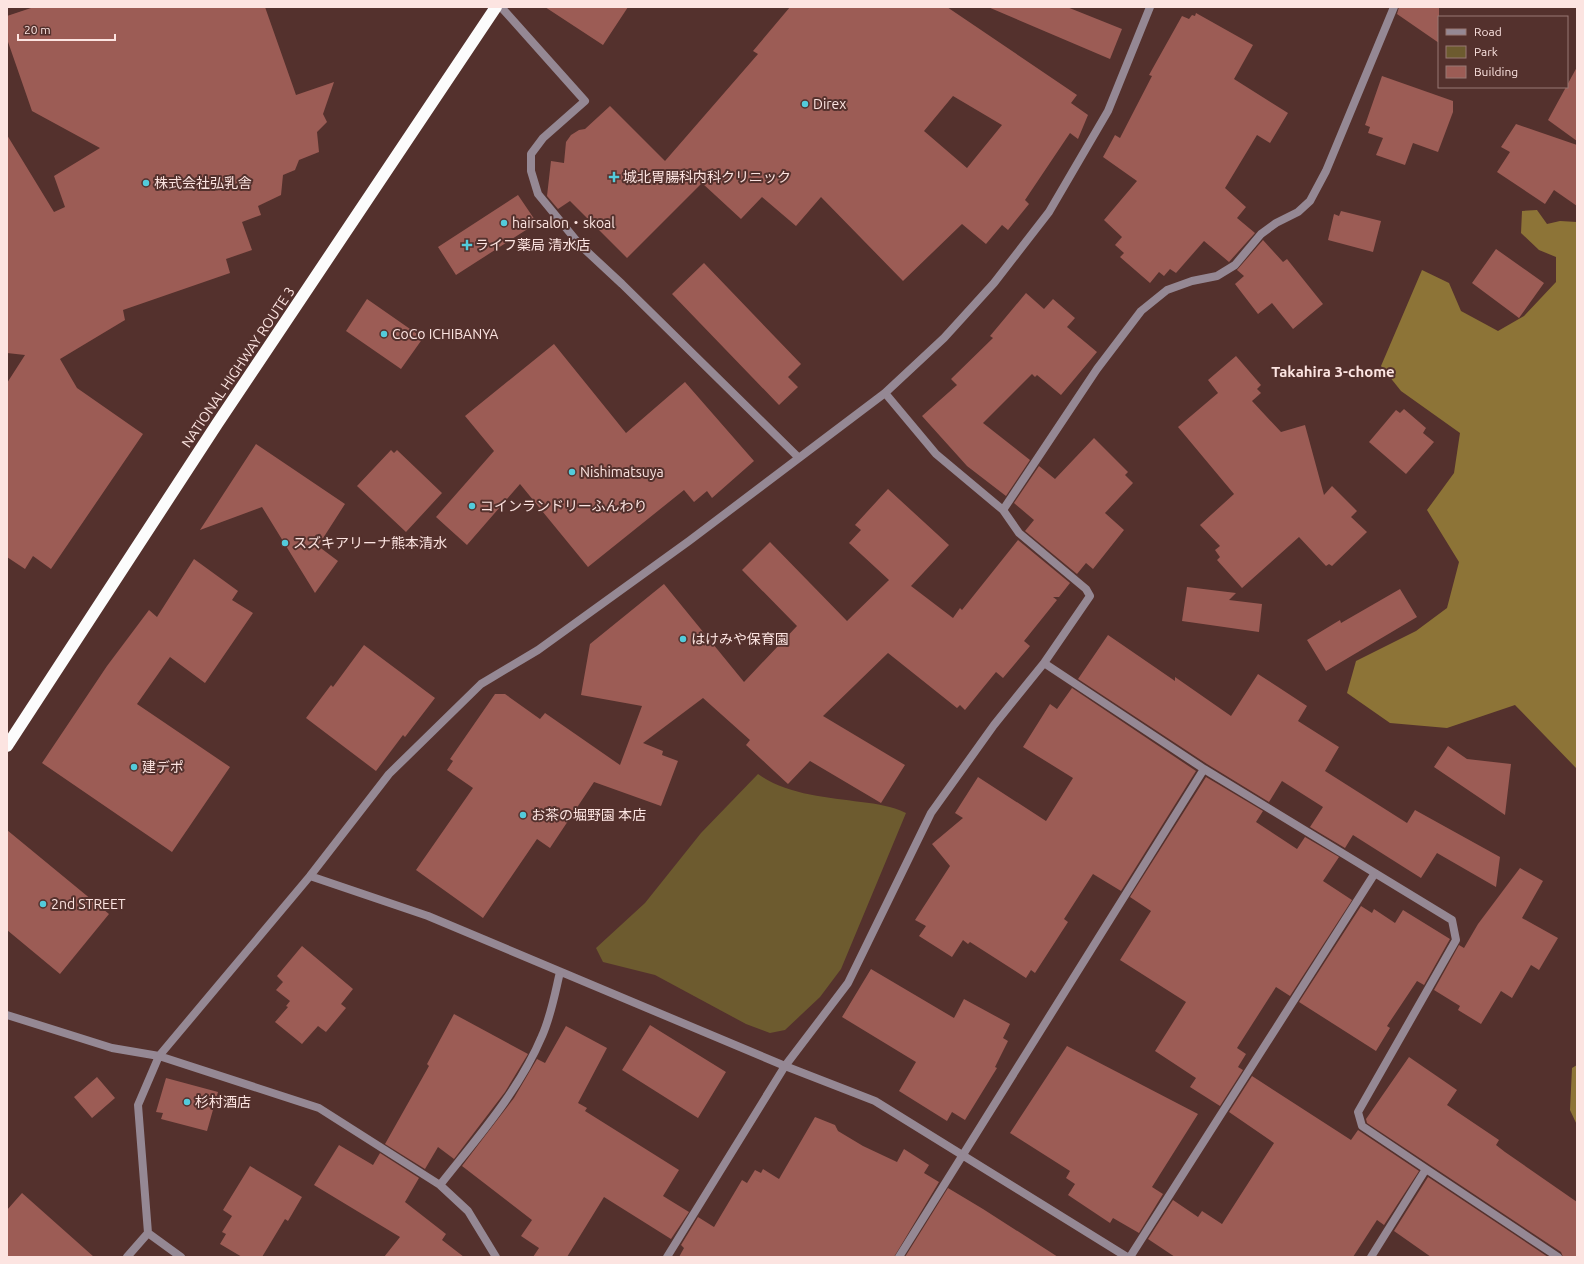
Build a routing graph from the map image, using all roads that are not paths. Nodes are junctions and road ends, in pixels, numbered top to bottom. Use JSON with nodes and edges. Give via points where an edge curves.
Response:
{"nodes":[{"id":1,"x":496,"y":7,"type":"edge"},
{"id":2,"x":501,"y":7,"type":"edge"},
{"id":3,"x":1150,"y":7,"type":"edge"},
{"id":4,"x":1394,"y":7,"type":"edge"},
{"id":5,"x":885,"y":393,"type":"junction"},
{"id":6,"x":799,"y":458,"type":"junction"},
{"id":7,"x":1003,"y":510,"type":"junction"},
{"id":8,"x":1044,"y":663,"type":"junction"},
{"id":9,"x":7,"y":746,"type":"edge"},
{"id":10,"x":1204,"y":769,"type":"junction"},
{"id":11,"x":1375,"y":873,"type":"junction"},
{"id":12,"x":310,"y":876,"type":"junction"},
{"id":13,"x":560,"y":972,"type":"junction"},
{"id":14,"x":7,"y":1015,"type":"edge"},
{"id":15,"x":160,"y":1056,"type":"junction"},
{"id":16,"x":785,"y":1066,"type":"junction"},
{"id":17,"x":964,"y":1154,"type":"junction"},
{"id":18,"x":1426,"y":1169,"type":"junction"},
{"id":19,"x":440,"y":1185,"type":"junction"},
{"id":20,"x":148,"y":1233,"type":"junction"},
{"id":21,"x":127,"y":1257,"type":"edge"},
{"id":22,"x":181,"y":1257,"type":"edge"},
{"id":23,"x":496,"y":1257,"type":"edge"},
{"id":24,"x":666,"y":1257,"type":"edge"},
{"id":25,"x":899,"y":1257,"type":"edge"},
{"id":26,"x":1129,"y":1257,"type":"edge"},
{"id":27,"x":1371,"y":1257,"type":"edge"},
{"id":28,"x":1558,"y":1257,"type":"edge"}],
"edges":[{"from":1,"to":9,"type":"highway","name":"NATIONAL HIGHWAY ROUTE 3"},
{"from":2,"to":6,"type":"street","via":[[585,101],[542,138],[531,154],[531,171],[538,194],[580,245]]},
{"from":3,"to":5,"type":"street","via":[[1108,111],[1049,212],[994,282],[944,338]]},
{"from":4,"to":7,"type":"street","via":[[1326,171],[1310,200],[1298,212],[1261,234],[1235,265],[1218,276],[1192,281],[1167,290],[1141,311],[1097,369]]},
{"from":5,"to":6,"type":"street"},
{"from":5,"to":7,"type":"street","via":[[936,454]]},
{"from":6,"to":12,"type":"street","via":[[690,541],[538,650],[481,684],[389,774]]},
{"from":7,"to":8,"type":"street","via":[[1019,533],[1086,589],[1090,596]]},
{"from":8,"to":10,"type":"street"},
{"from":8,"to":16,"type":"street","via":[[994,725],[931,814],[848,983]]},
{"from":10,"to":11,"type":"street"},
{"from":10,"to":17,"type":"street"},
{"from":11,"to":18,"type":"street","via":[[1452,920],[1456,940],[1358,1112],[1362,1126]]},
{"from":11,"to":26,"type":"street"},
{"from":12,"to":13,"type":"street","via":[[428,916]]},
{"from":12,"to":15,"type":"street"},
{"from":13,"to":16,"type":"street"},
{"from":13,"to":19,"type":"street","via":[[543,1036],[525,1070],[486,1127]]},
{"from":14,"to":15,"type":"street","via":[[112,1048]]},
{"from":15,"to":19,"type":"street","via":[[319,1108]]},
{"from":15,"to":20,"type":"street","via":[[138,1105]]},
{"from":16,"to":17,"type":"street","via":[[875,1101]]},
{"from":16,"to":24,"type":"street"},
{"from":17,"to":25,"type":"street"},
{"from":17,"to":26,"type":"street"},
{"from":18,"to":27,"type":"street"},
{"from":18,"to":28,"type":"street"},
{"from":19,"to":23,"type":"street","via":[[468,1211]]},
{"from":20,"to":21,"type":"street"},
{"from":20,"to":22,"type":"street"}]}
